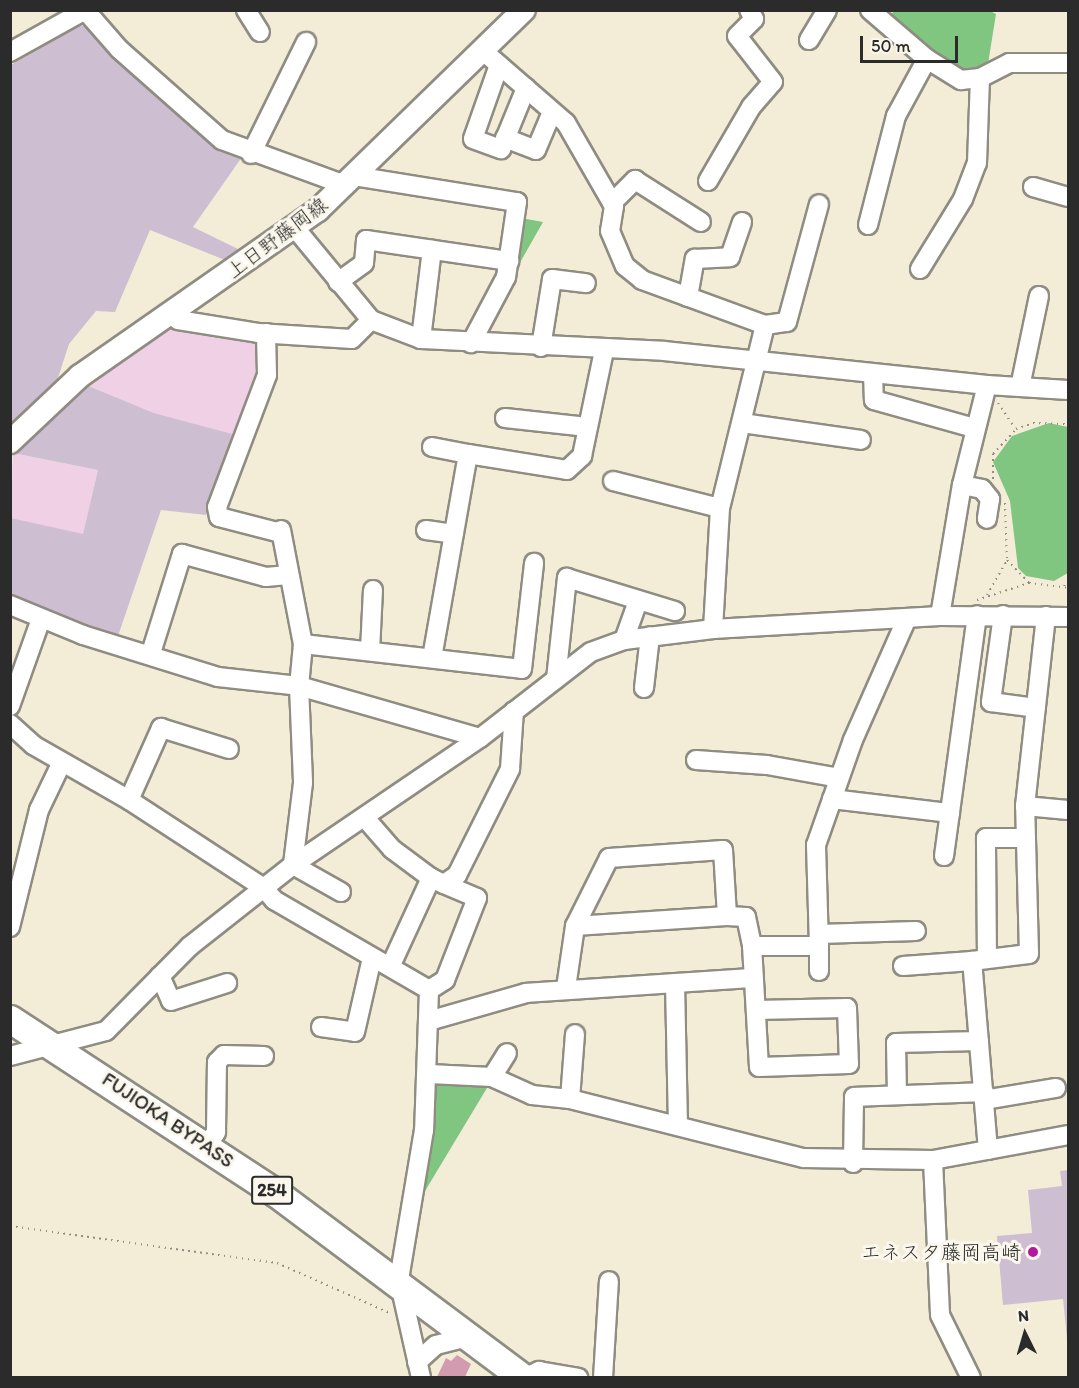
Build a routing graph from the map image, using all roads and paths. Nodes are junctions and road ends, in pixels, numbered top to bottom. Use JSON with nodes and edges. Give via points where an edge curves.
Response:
{"nodes":[{"id":1,"x":85,"y":10,"type":"edge"},
{"id":2,"x":246,"y":10,"type":"edge"},
{"id":3,"x":524,"y":10,"type":"edge"},
{"id":4,"x":749,"y":10,"type":"edge"},
{"id":5,"x":827,"y":10,"type":"edge"},
{"id":6,"x":870,"y":10,"type":"edge"},
{"id":7,"x":260,"y":32,"type":"dead end"},
{"id":8,"x":809,"y":39,"type":"dead end"},
{"id":9,"x":306,"y":42,"type":"dead end"},
{"id":10,"x":10,"y":52,"type":"edge"},
{"id":11,"x":490,"y":57,"type":"junction"},
{"id":12,"x":927,"y":59,"type":"junction"},
{"id":13,"x":1068,"y":63,"type":"edge"},
{"id":14,"x":980,"y":78,"type":"junction"},
{"id":15,"x":526,"y":88,"type":"junction"},
{"id":16,"x":552,"y":111,"type":"junction"},
{"id":17,"x":505,"y":138,"type":"junction"},
{"id":18,"x":251,"y":154,"type":"junction"},
{"id":19,"x":350,"y":181,"type":"junction"},
{"id":20,"x":708,"y":181,"type":"dead end"},
{"id":21,"x":1033,"y":187,"type":"dead end"},
{"id":22,"x":1068,"y":197,"type":"edge"},
{"id":23,"x":612,"y":203,"type":"junction"},
{"id":24,"x":819,"y":204,"type":"dead end"},
{"id":25,"x":701,"y":222,"type":"dead end"},
{"id":26,"x":742,"y":222,"type":"dead end"},
{"id":27,"x":868,"y":225,"type":"dead end"},
{"id":28,"x":295,"y":228,"type":"junction"},
{"id":29,"x":432,"y":250,"type":"junction"},
{"id":30,"x":509,"y":261,"type":"junction"},
{"id":31,"x":920,"y":269,"type":"dead end"},
{"id":32,"x":338,"y":282,"type":"junction"},
{"id":33,"x":586,"y":283,"type":"dead end"},
{"id":34,"x":1039,"y":296,"type":"dead end"},
{"id":35,"x":688,"y":297,"type":"junction"},
{"id":36,"x":172,"y":314,"type":"junction"},
{"id":37,"x":371,"y":320,"type":"junction"},
{"id":38,"x":765,"y":325,"type":"junction"},
{"id":39,"x":266,"y":333,"type":"junction"},
{"id":40,"x":421,"y":339,"type":"junction"},
{"id":41,"x":471,"y":343,"type":"junction"},
{"id":42,"x":541,"y":347,"type":"junction"},
{"id":43,"x":604,"y":351,"type":"junction"},
{"id":44,"x":757,"y":363,"type":"junction"},
{"id":45,"x":873,"y":374,"type":"junction"},
{"id":46,"x":987,"y":385,"type":"junction"},
{"id":47,"x":1020,"y":387,"type":"junction"},
{"id":48,"x":1068,"y":390,"type":"edge"},
{"id":49,"x":505,"y":418,"type":"dead end"},
{"id":50,"x":742,"y":423,"type":"junction"},
{"id":51,"x":1068,"y":424,"type":"edge"},
{"id":52,"x":588,"y":427,"type":"junction"},
{"id":53,"x":974,"y":428,"type":"junction"},
{"id":54,"x":1016,"y":429,"type":"junction"},
{"id":55,"x":861,"y":440,"type":"dead end"},
{"id":56,"x":10,"y":442,"type":"edge"},
{"id":57,"x":432,"y":447,"type":"dead end"},
{"id":58,"x":468,"y":454,"type":"junction"},
{"id":59,"x":613,"y":482,"type":"dead end"},
{"id":60,"x":962,"y":485,"type":"junction"},
{"id":61,"x":996,"y":485,"type":"dead end"},
{"id":62,"x":1003,"y":499,"type":"dead end"},
{"id":63,"x":720,"y":508,"type":"junction"},
{"id":64,"x":987,"y":519,"type":"dead end"},
{"id":65,"x":426,"y":530,"type":"dead end"},
{"id":66,"x":454,"y":534,"type":"junction"},
{"id":67,"x":1007,"y":560,"type":"junction"},
{"id":68,"x":534,"y":563,"type":"dead end"},
{"id":69,"x":288,"y":575,"type":"junction"},
{"id":70,"x":1068,"y":580,"type":"edge"},
{"id":71,"x":1029,"y":583,"type":"junction"},
{"id":72,"x":1064,"y":586,"type":"junction"},
{"id":73,"x":1068,"y":588,"type":"edge"},
{"id":74,"x":374,"y":590,"type":"dead end"},
{"id":75,"x":638,"y":600,"type":"junction"},
{"id":76,"x":10,"y":605,"type":"edge"},
{"id":77,"x":675,"y":611,"type":"dead end"},
{"id":78,"x":976,"y":615,"type":"junction"},
{"id":79,"x":1003,"y":615,"type":"junction"},
{"id":80,"x":940,"y":616,"type":"junction"},
{"id":81,"x":1046,"y":616,"type":"junction"},
{"id":82,"x":1068,"y":617,"type":"edge"},
{"id":83,"x":907,"y":618,"type":"junction"},
{"id":84,"x":41,"y":619,"type":"junction"},
{"id":85,"x":713,"y":629,"type":"junction"},
{"id":86,"x":650,"y":636,"type":"junction"},
{"id":87,"x":624,"y":640,"type":"junction"},
{"id":88,"x":303,"y":644,"type":"junction"},
{"id":89,"x":370,"y":651,"type":"junction"},
{"id":90,"x":151,"y":653,"type":"junction"},
{"id":91,"x":432,"y":658,"type":"junction"},
{"id":92,"x":556,"y":679,"type":"junction"},
{"id":93,"x":299,"y":686,"type":"junction"},
{"id":94,"x":644,"y":688,"type":"dead end"},
{"id":95,"x":10,"y":706,"type":"edge"},
{"id":96,"x":1036,"y":708,"type":"junction"},
{"id":97,"x":514,"y":711,"type":"junction"},
{"id":98,"x":11,"y":724,"type":"edge"},
{"id":99,"x":480,"y":738,"type":"junction"},
{"id":100,"x":229,"y":749,"type":"dead end"},
{"id":101,"x":696,"y":760,"type":"dead end"},
{"id":102,"x":61,"y":764,"type":"junction"},
{"id":103,"x":839,"y":778,"type":"junction"},
{"id":104,"x":832,"y":799,"type":"junction"},
{"id":105,"x":129,"y":800,"type":"junction"},
{"id":106,"x":1025,"y":806,"type":"junction"},
{"id":107,"x":1068,"y":810,"type":"edge"},
{"id":108,"x":950,"y":813,"type":"junction"},
{"id":109,"x":365,"y":818,"type":"junction"},
{"id":110,"x":1026,"y":838,"type":"junction"},
{"id":111,"x":944,"y":856,"type":"dead end"},
{"id":112,"x":293,"y":865,"type":"junction"},
{"id":113,"x":438,"y":881,"type":"junction"},
{"id":114,"x":264,"y":888,"type":"junction"},
{"id":115,"x":341,"y":892,"type":"dead end"},
{"id":116,"x":727,"y":916,"type":"junction"},
{"id":117,"x":575,"y":926,"type":"junction"},
{"id":118,"x":10,"y":927,"type":"edge"},
{"id":119,"x":915,"y":932,"type":"dead end"},
{"id":120,"x":819,"y":940,"type":"junction"},
{"id":121,"x":752,"y":946,"type":"junction"},
{"id":122,"x":372,"y":958,"type":"junction"},
{"id":123,"x":980,"y":960,"type":"junction"},
{"id":124,"x":391,"y":965,"type":"junction"},
{"id":125,"x":903,"y":966,"type":"dead end"},
{"id":126,"x":819,"y":971,"type":"dead end"},
{"id":127,"x":160,"y":976,"type":"junction"},
{"id":128,"x":754,"y":978,"type":"junction"},
{"id":129,"x":227,"y":983,"type":"dead end"},
{"id":130,"x":675,"y":983,"type":"junction"},
{"id":131,"x":566,"y":988,"type":"junction"},
{"id":132,"x":429,"y":990,"type":"junction"},
{"id":133,"x":756,"y":1010,"type":"junction"},
{"id":134,"x":10,"y":1019,"type":"edge"},
{"id":135,"x":432,"y":1020,"type":"junction"},
{"id":136,"x":321,"y":1027,"type":"dead end"},
{"id":137,"x":575,"y":1034,"type":"dead end"},
{"id":138,"x":979,"y":1041,"type":"junction"},
{"id":139,"x":56,"y":1046,"type":"junction"},
{"id":140,"x":507,"y":1053,"type":"dead end"},
{"id":141,"x":10,"y":1056,"type":"edge"},
{"id":142,"x":264,"y":1056,"type":"dead end"},
{"id":143,"x":429,"y":1074,"type":"junction"},
{"id":144,"x":492,"y":1077,"type":"junction"},
{"id":145,"x":1056,"y":1088,"type":"dead end"},
{"id":146,"x":897,"y":1095,"type":"junction"},
{"id":147,"x":984,"y":1096,"type":"junction"},
{"id":148,"x":570,"y":1099,"type":"junction"},
{"id":149,"x":678,"y":1126,"type":"junction"},
{"id":150,"x":1068,"y":1135,"type":"edge"},
{"id":151,"x":207,"y":1146,"type":"junction"},
{"id":152,"x":988,"y":1150,"type":"junction"},
{"id":153,"x":933,"y":1160,"type":"junction"},
{"id":154,"x":853,"y":1163,"type":"junction"},
{"id":155,"x":10,"y":1226,"type":"edge"},
{"id":156,"x":399,"y":1280,"type":"junction"},
{"id":157,"x":609,"y":1281,"type":"dead end"},
{"id":158,"x":407,"y":1321,"type":"junction"},
{"id":159,"x":471,"y":1336,"type":"junction"},
{"id":160,"x":419,"y":1370,"type":"edge"},
{"id":161,"x":524,"y":1377,"type":"edge"},
{"id":162,"x":579,"y":1377,"type":"edge"},
{"id":163,"x":603,"y":1377,"type":"edge"},
{"id":164,"x":971,"y":1377,"type":"edge"}],
"edges":[{"from":1,"to":10,"type":"street"},
{"from":1,"to":18,"type":"street","via":[[119,49],[222,140]]},
{"from":2,"to":7,"type":"street"},
{"from":3,"to":11,"type":"main road","name":"上日野藤岡線"},
{"from":4,"to":20,"type":"street","via":[[754,19],[737,36],[773,82],[751,107]]},
{"from":5,"to":8,"type":"street"},
{"from":6,"to":12,"type":"street"},
{"from":9,"to":18,"type":"street"},
{"from":11,"to":15,"type":"street"},
{"from":11,"to":17,"type":"street","via":[[473,139],[501,149]]},
{"from":11,"to":19,"type":"main road","name":"上日野藤岡線"},
{"from":12,"to":14,"type":"street","via":[[961,80]]},
{"from":12,"to":27,"type":"street","via":[[896,116]]},
{"from":13,"to":14,"type":"street","via":[[1009,63]]},
{"from":14,"to":31,"type":"street","via":[[977,163],[963,199]]},
{"from":15,"to":16,"type":"street"},
{"from":15,"to":17,"type":"street"},
{"from":16,"to":17,"type":"street","via":[[536,150]]},
{"from":16,"to":23,"type":"street","via":[[566,123],[586,165]]},
{"from":18,"to":19,"type":"street"},
{"from":19,"to":28,"type":"main road","name":"上日野藤岡線"},
{"from":19,"to":30,"type":"street","via":[[517,202]]},
{"from":21,"to":22,"type":"street"},
{"from":23,"to":25,"type":"street","via":[[635,180]]},
{"from":23,"to":35,"type":"street","via":[[610,231],[625,266],[642,280]]},
{"from":24,"to":38,"type":"street","via":[[787,322]]},
{"from":26,"to":35,"type":"street","via":[[730,256],[695,258]]},
{"from":28,"to":32,"type":"street"},
{"from":28,"to":36,"type":"main road","name":"上日野藤岡線"},
{"from":29,"to":30,"type":"street"},
{"from":29,"to":32,"type":"street","via":[[366,240],[364,263]]},
{"from":29,"to":40,"type":"street"},
{"from":30,"to":41,"type":"street","via":[[506,277]]},
{"from":32,"to":37,"type":"street"},
{"from":33,"to":42,"type":"street","via":[[552,279]]},
{"from":34,"to":47,"type":"street"},
{"from":35,"to":38,"type":"street"},
{"from":36,"to":39,"type":"street","via":[[178,320]]},
{"from":36,"to":56,"type":"main road","name":"上日野藤岡線","via":[[80,376]]},
{"from":37,"to":39,"type":"street","via":[[352,339]]},
{"from":37,"to":40,"type":"street"},
{"from":38,"to":44,"type":"street"},
{"from":39,"to":69,"type":"street","via":[[267,375],[218,507],[219,517],[281,531]]},
{"from":40,"to":41,"type":"street"},
{"from":41,"to":42,"type":"street"},
{"from":42,"to":43,"type":"street"},
{"from":43,"to":44,"type":"street","via":[[664,351]]},
{"from":43,"to":52,"type":"street"},
{"from":44,"to":45,"type":"street"},
{"from":44,"to":50,"type":"street"},
{"from":45,"to":46,"type":"street"},
{"from":45,"to":53,"type":"street","via":[[874,400]]},
{"from":46,"to":47,"type":"street"},
{"from":46,"to":53,"type":"street"},
{"from":46,"to":54,"type":"path"},
{"from":47,"to":48,"type":"street"},
{"from":49,"to":52,"type":"street"},
{"from":50,"to":55,"type":"street"},
{"from":50,"to":63,"type":"street"},
{"from":51,"to":54,"type":"path","via":[[1033,423]]},
{"from":52,"to":58,"type":"street","via":[[582,456],[567,470]]},
{"from":53,"to":60,"type":"street"},
{"from":54,"to":61,"type":"path","via":[[993,454]]},
{"from":57,"to":58,"type":"street"},
{"from":58,"to":66,"type":"street"},
{"from":59,"to":63,"type":"street"},
{"from":60,"to":64,"type":"street","via":[[982,489],[990,499]]},
{"from":60,"to":80,"type":"street"},
{"from":62,"to":67,"type":"path","via":[[1010,519]]},
{"from":63,"to":85,"type":"street"},
{"from":65,"to":66,"type":"street"},
{"from":66,"to":91,"type":"street"},
{"from":67,"to":71,"type":"path"},
{"from":67,"to":71,"type":"path","via":[[987,595]]},
{"from":68,"to":91,"type":"street","via":[[522,669]]},
{"from":69,"to":88,"type":"street"},
{"from":69,"to":90,"type":"street","via":[[266,577],[182,554]]},
{"from":70,"to":72,"type":"path"},
{"from":71,"to":72,"type":"path"},
{"from":72,"to":73,"type":"path"},
{"from":74,"to":89,"type":"street"},
{"from":75,"to":77,"type":"street"},
{"from":75,"to":87,"type":"street"},
{"from":75,"to":92,"type":"street","via":[[567,578]]},
{"from":76,"to":84,"type":"street"},
{"from":78,"to":79,"type":"street"},
{"from":78,"to":80,"type":"street"},
{"from":78,"to":108,"type":"street"},
{"from":79,"to":81,"type":"street"},
{"from":79,"to":96,"type":"street","via":[[991,702]]},
{"from":80,"to":83,"type":"street"},
{"from":81,"to":82,"type":"street"},
{"from":81,"to":96,"type":"street"},
{"from":83,"to":85,"type":"street"},
{"from":83,"to":103,"type":"street"},
{"from":84,"to":90,"type":"street"},
{"from":84,"to":95,"type":"street"},
{"from":85,"to":86,"type":"street"},
{"from":86,"to":87,"type":"street"},
{"from":86,"to":94,"type":"street"},
{"from":87,"to":92,"type":"street","via":[[591,652]]},
{"from":88,"to":89,"type":"street"},
{"from":88,"to":93,"type":"street"},
{"from":89,"to":91,"type":"street"},
{"from":90,"to":93,"type":"street","via":[[218,677]]},
{"from":92,"to":97,"type":"street"},
{"from":93,"to":99,"type":"street"},
{"from":93,"to":112,"type":"street","via":[[303,783]]},
{"from":96,"to":106,"type":"street"},
{"from":97,"to":99,"type":"street"},
{"from":97,"to":113,"type":"street","via":[[510,770],[464,867]]},
{"from":98,"to":102,"type":"street"},
{"from":99,"to":109,"type":"street"},
{"from":100,"to":105,"type":"street","via":[[161,728]]},
{"from":101,"to":103,"type":"street","via":[[767,765]]},
{"from":102,"to":105,"type":"street"},
{"from":102,"to":118,"type":"street","via":[[39,810]]},
{"from":103,"to":104,"type":"street"},
{"from":104,"to":108,"type":"street"},
{"from":104,"to":120,"type":"street","via":[[816,845]]},
{"from":105,"to":114,"type":"street"},
{"from":106,"to":107,"type":"street"},
{"from":106,"to":110,"type":"street"},
{"from":108,"to":111,"type":"street"},
{"from":109,"to":112,"type":"street"},
{"from":109,"to":113,"type":"street","via":[[392,849]]},
{"from":110,"to":123,"type":"street","via":[[986,838]]},
{"from":110,"to":123,"type":"street","via":[[1029,954]]},
{"from":112,"to":114,"type":"street"},
{"from":112,"to":115,"type":"street"},
{"from":113,"to":124,"type":"street"},
{"from":113,"to":132,"type":"street","via":[[477,898],[445,980]]},
{"from":114,"to":122,"type":"street","via":[[273,900]]},
{"from":114,"to":127,"type":"street","via":[[190,946]]},
{"from":116,"to":117,"type":"street"},
{"from":116,"to":117,"type":"street","via":[[723,850],[711,850],[609,858]]},
{"from":116,"to":121,"type":"street","via":[[746,917]]},
{"from":117,"to":131,"type":"street"},
{"from":119,"to":120,"type":"street"},
{"from":120,"to":121,"type":"street"},
{"from":120,"to":126,"type":"street"},
{"from":121,"to":128,"type":"street"},
{"from":122,"to":124,"type":"street"},
{"from":122,"to":136,"type":"street","via":[[355,1032]]},
{"from":123,"to":125,"type":"street"},
{"from":123,"to":138,"type":"street"},
{"from":124,"to":132,"type":"street"},
{"from":127,"to":129,"type":"street","via":[[171,1001]]},
{"from":127,"to":139,"type":"street","via":[[106,1031]]},
{"from":128,"to":130,"type":"street"},
{"from":128,"to":133,"type":"street"},
{"from":130,"to":131,"type":"street"},
{"from":130,"to":149,"type":"street"},
{"from":131,"to":135,"type":"street","via":[[514,996]]},
{"from":132,"to":135,"type":"street"},
{"from":133,"to":133,"type":"street","via":[[759,1067],[849,1064],[847,1008]]},
{"from":134,"to":139,"type":"highway","name":"FUJIOKA BYPASS","number":"254"},
{"from":135,"to":143,"type":"street"},
{"from":137,"to":148,"type":"street"},
{"from":138,"to":146,"type":"street","via":[[896,1043]]},
{"from":138,"to":147,"type":"street"},
{"from":139,"to":141,"type":"street"},
{"from":139,"to":151,"type":"highway","name":"FUJIOKA BYPASS","number":"254"},
{"from":140,"to":144,"type":"street"},
{"from":142,"to":151,"type":"street","via":[[224,1055],[217,1062],[216,1132]]},
{"from":143,"to":144,"type":"street"},
{"from":143,"to":156,"type":"street"},
{"from":144,"to":148,"type":"street","via":[[532,1095]]},
{"from":145,"to":147,"type":"street"},
{"from":146,"to":147,"type":"street"},
{"from":146,"to":154,"type":"street","via":[[854,1097]]},
{"from":147,"to":152,"type":"street"},
{"from":148,"to":149,"type":"street"},
{"from":149,"to":154,"type":"street","via":[[804,1158]]},
{"from":150,"to":152,"type":"street"},
{"from":151,"to":156,"type":"highway","name":"FUJIOKA BYPASS","number":"254"},
{"from":152,"to":153,"type":"street"},
{"from":153,"to":154,"type":"street"},
{"from":153,"to":164,"type":"street","via":[[940,1315]]},
{"from":155,"to":158,"type":"path","via":[[277,1263]]},
{"from":156,"to":158,"type":"street"},
{"from":156,"to":159,"type":"highway","name":"FUJIOKA BYPASS","number":"254"},
{"from":157,"to":163,"type":"street"},
{"from":158,"to":160,"type":"street"},
{"from":159,"to":160,"type":"street","via":[[436,1344]]},
{"from":159,"to":161,"type":"highway","name":"FUJIOKA BYPASS","number":"254"},
{"from":161,"to":162,"type":"street","via":[[539,1371]]}]}
